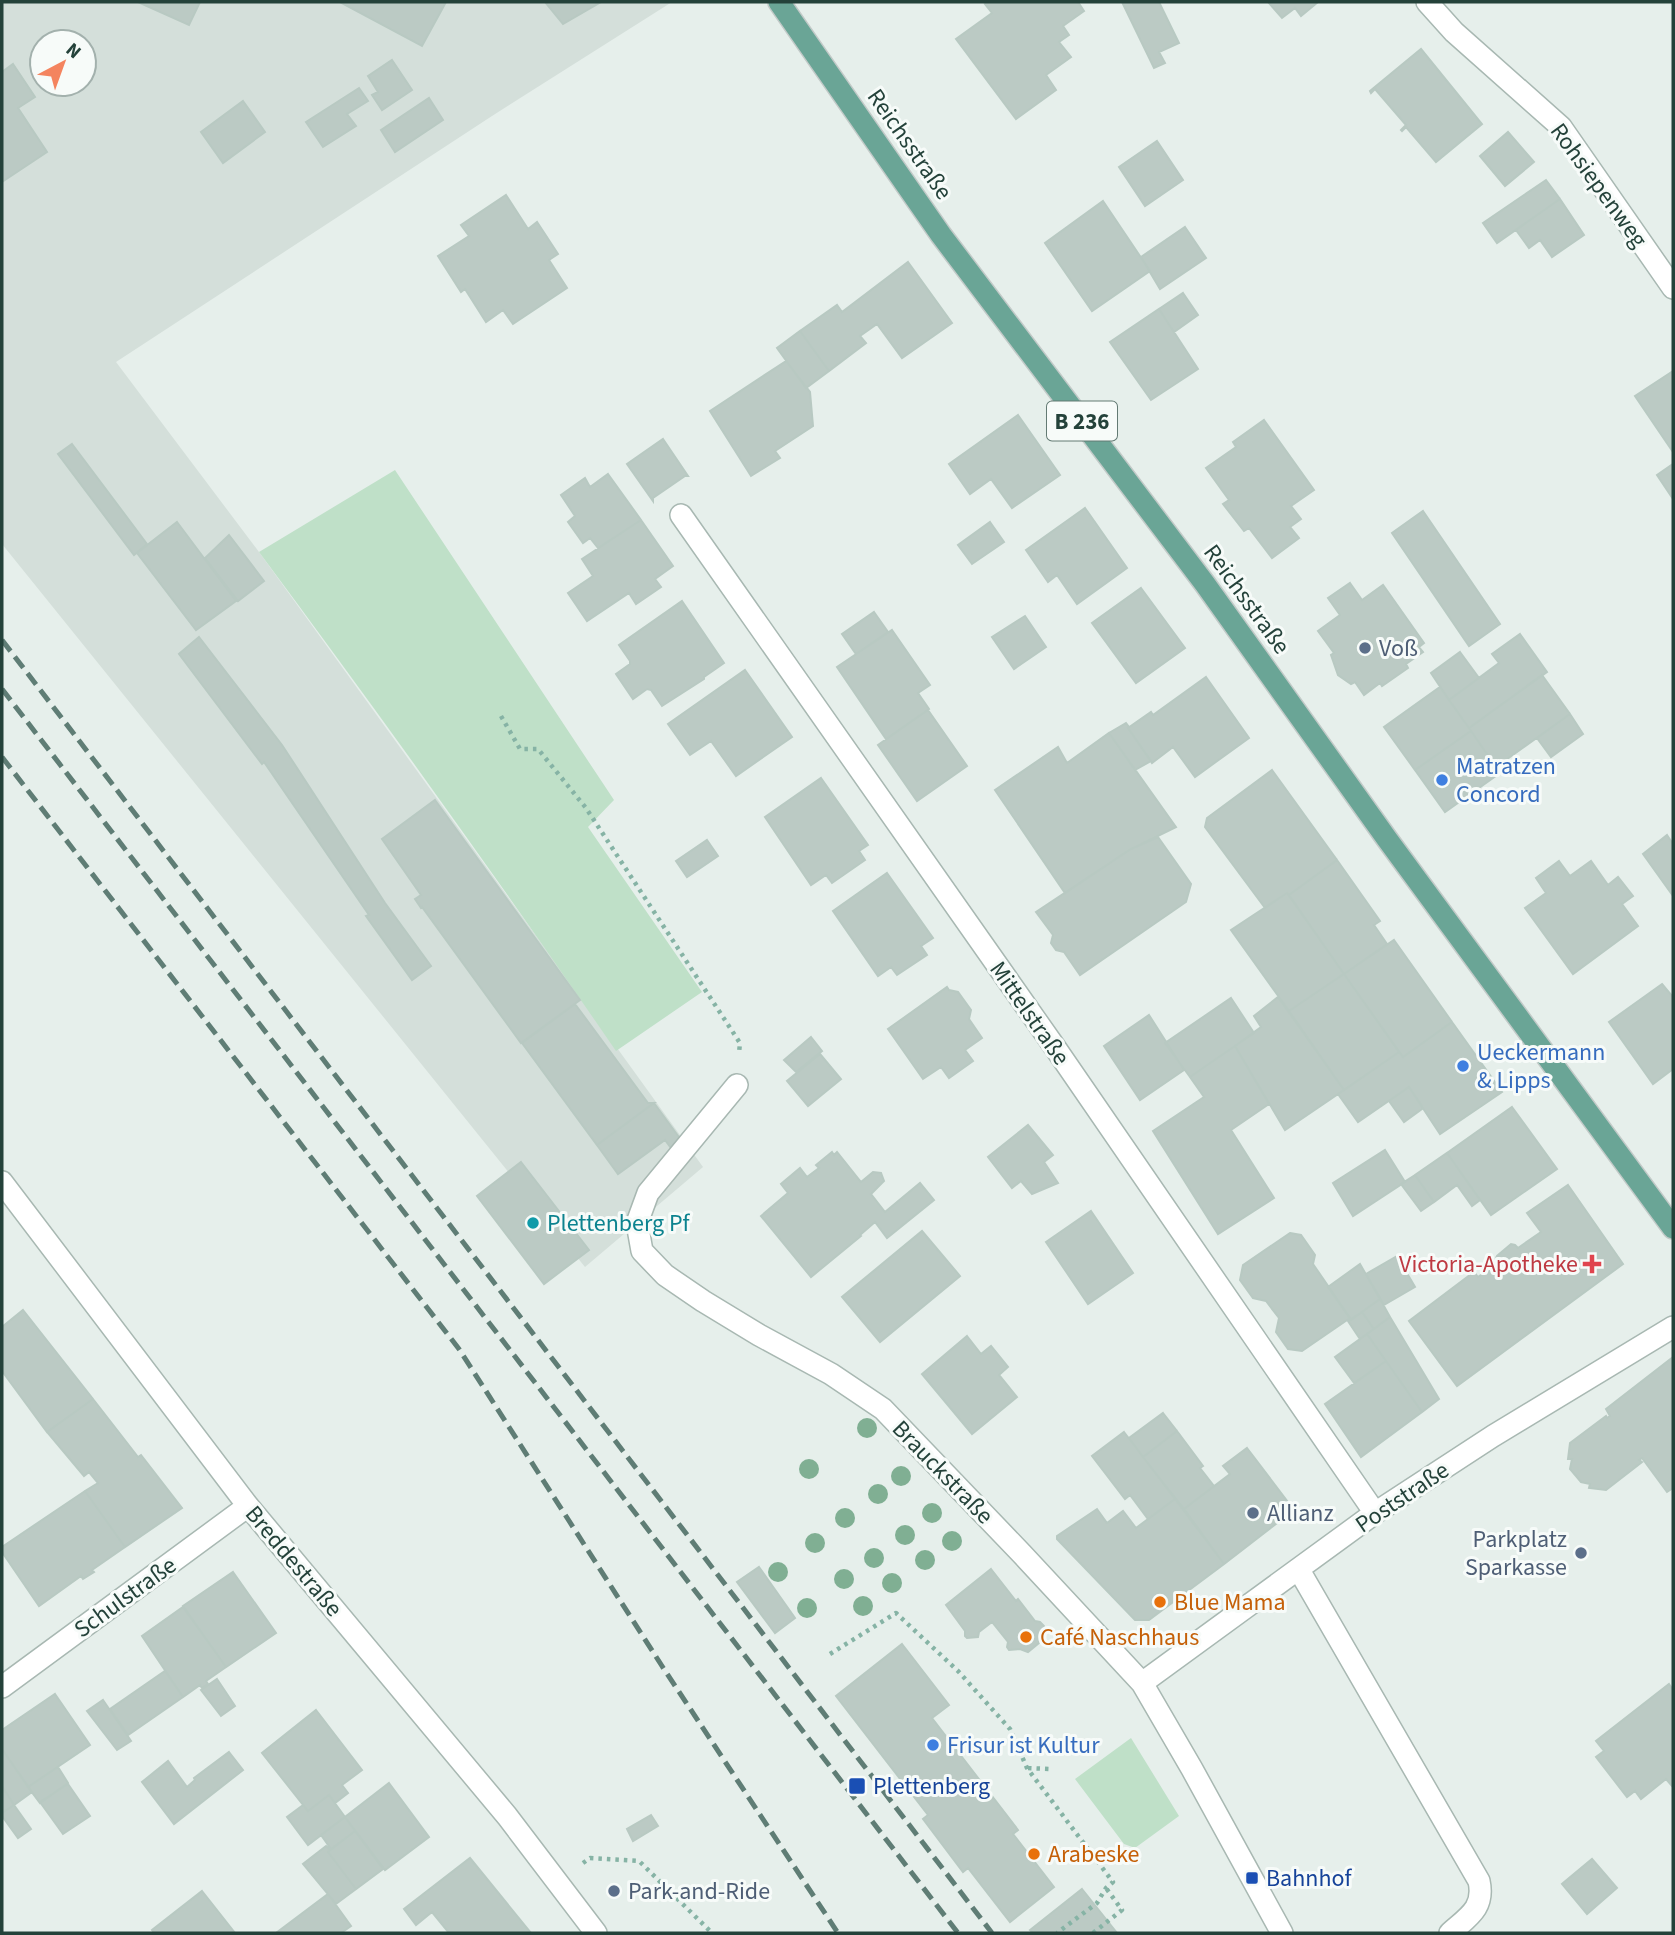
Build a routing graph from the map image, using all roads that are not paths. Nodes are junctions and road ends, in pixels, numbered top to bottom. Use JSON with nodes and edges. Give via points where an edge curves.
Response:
{"nodes":[{"id":1,"x":779,"y":2,"type":"edge"},
{"id":2,"x":1427,"y":2,"type":"edge"},
{"id":3,"x":1673,"y":288,"type":"edge"},
{"id":4,"x":681,"y":515,"type":"dead end"},
{"id":5,"x":737,"y":1085,"type":"road end"},
{"id":6,"x":2,"y":1182,"type":"edge"},
{"id":7,"x":1673,"y":1228,"type":"edge"},
{"id":8,"x":1673,"y":1327,"type":"edge"},
{"id":9,"x":248,"y":1506,"type":"junction"},
{"id":10,"x":1375,"y":1513,"type":"junction"},
{"id":11,"x":1299,"y":1570,"type":"junction"},
{"id":12,"x":1142,"y":1683,"type":"junction"},
{"id":13,"x":2,"y":1688,"type":"edge"},
{"id":14,"x":595,"y":1933,"type":"edge"},
{"id":15,"x":1282,"y":1933,"type":"edge"},
{"id":16,"x":1450,"y":1933,"type":"edge"}],
"edges":[{"from":1,"to":7,"type":"main road","name":"Reichsstraße","number":"B 236","via":[[941,235],[1205,584]]},
{"from":2,"to":3,"type":"street","name":"Rohsiepenweg","via":[[1454,32],[1561,127]]},
{"from":4,"to":10,"type":"street","name":"Mittelstraße"},
{"from":5,"to":12,"type":"street","name":"Brauckstraße","via":[[648,1193],[636,1223],[642,1251],[702,1301],[883,1409]]},
{"from":6,"to":9,"type":"street","name":"Breddestraße"},
{"from":8,"to":10,"type":"street","name":"Poststraße"},
{"from":9,"to":13,"type":"street","name":"Schulstraße"},
{"from":9,"to":14,"type":"street","name":"Breddestraße","via":[[507,1816]]},
{"from":10,"to":11,"type":"street","name":"Poststraße"},
{"from":11,"to":12,"type":"street","name":"Poststraße"},
{"from":11,"to":16,"type":"street","via":[[1479,1881],[1482,1894],[1475,1910]]},
{"from":12,"to":15,"type":"street","name":"Brauckstraße"}]}
